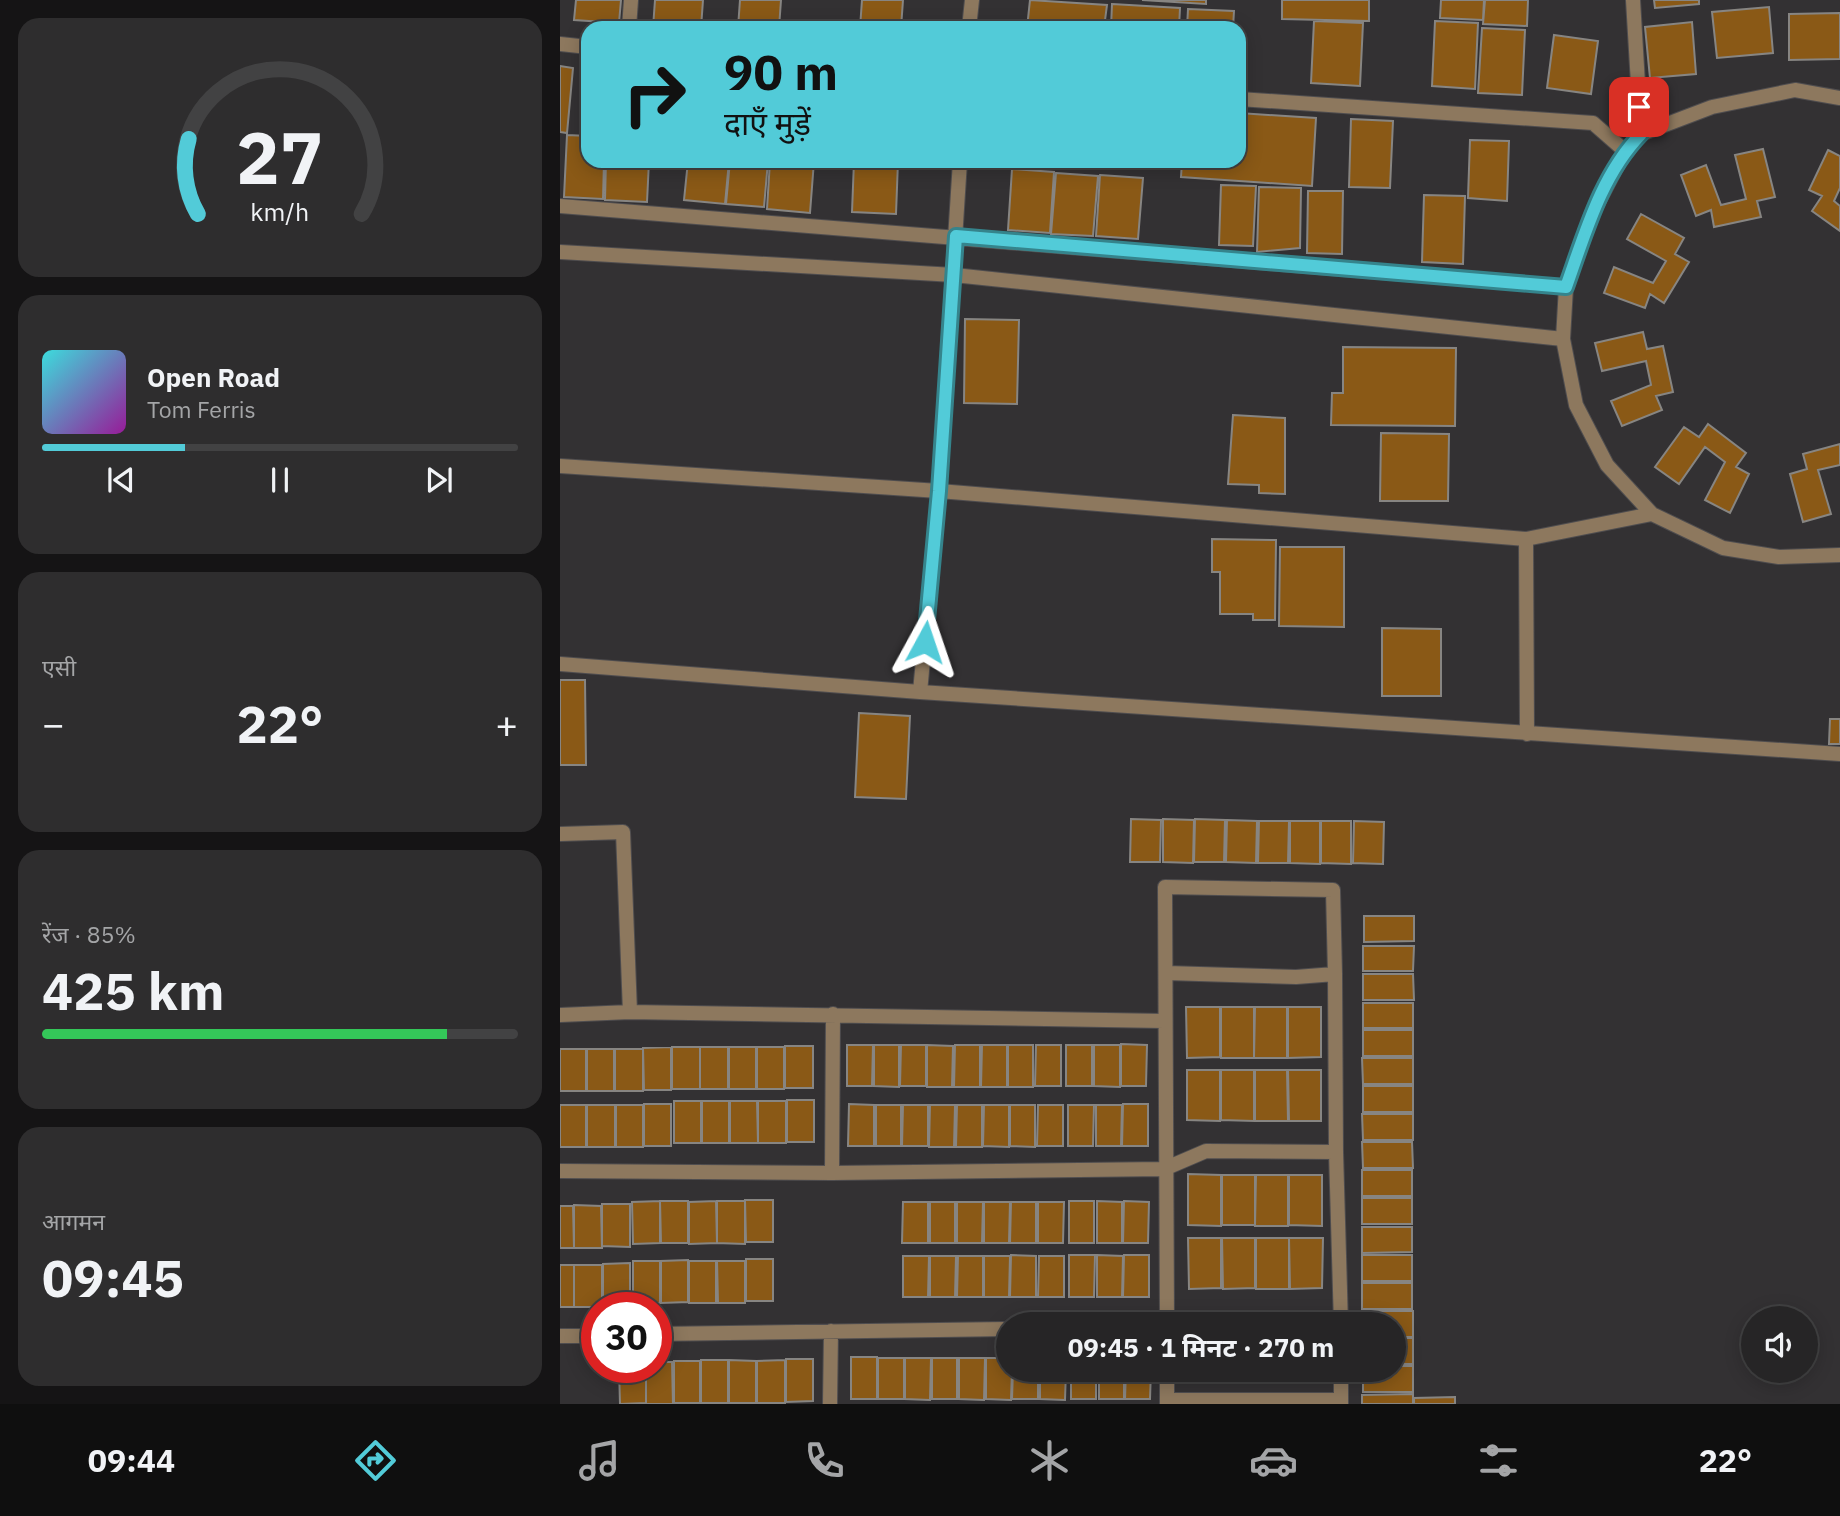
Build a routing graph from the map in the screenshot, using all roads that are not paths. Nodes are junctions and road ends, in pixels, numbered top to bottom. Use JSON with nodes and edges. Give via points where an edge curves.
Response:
{"nodes":[{"id":1,"x":631,"y":0,"type":"edge"},
{"id":2,"x":972,"y":0,"type":"edge"},
{"id":3,"x":1633,"y":0,"type":"edge"},
{"id":4,"x":630,"y":21,"type":"edge"},
{"id":5,"x":970,"y":21,"type":"edge"},
{"id":6,"x":560,"y":44,"type":"edge"},
{"id":7,"x":581,"y":46,"type":"edge"},
{"id":8,"x":1840,"y":97,"type":"edge"},
{"id":9,"x":1246,"y":99,"type":"edge"},
{"id":10,"x":1641,"y":134,"type":"junction"},
{"id":11,"x":1625,"y":151,"type":"junction"},
{"id":12,"x":960,"y":168,"type":"edge"},
{"id":13,"x":560,"y":206,"type":"edge"},
{"id":14,"x":956,"y":236,"type":"junction"},
{"id":15,"x":560,"y":252,"type":"edge"},
{"id":16,"x":954,"y":275,"type":"junction"},
{"id":17,"x":1566,"y":287,"type":"junction"},
{"id":18,"x":1563,"y":339,"type":"junction"},
{"id":19,"x":560,"y":466,"type":"edge"},
{"id":20,"x":939,"y":491,"type":"junction"},
{"id":21,"x":1652,"y":514,"type":"junction"},
{"id":22,"x":1526,"y":539,"type":"junction"},
{"id":23,"x":1840,"y":555,"type":"edge"},
{"id":24,"x":560,"y":664,"type":"edge"},
{"id":25,"x":920,"y":692,"type":"junction"},
{"id":26,"x":1527,"y":734,"type":"junction"},
{"id":27,"x":1840,"y":754,"type":"edge"},
{"id":28,"x":560,"y":834,"type":"edge"},
{"id":29,"x":1167,"y":974,"type":"junction"},
{"id":30,"x":1335,"y":974,"type":"junction"},
{"id":31,"x":630,"y":1012,"type":"junction"},
{"id":32,"x":560,"y":1014,"type":"edge"},
{"id":33,"x":833,"y":1014,"type":"junction"},
{"id":34,"x":1164,"y":1021,"type":"junction"},
{"id":35,"x":1336,"y":1152,"type":"junction"},
{"id":36,"x":1164,"y":1169,"type":"junction"},
{"id":37,"x":560,"y":1171,"type":"edge"},
{"id":38,"x":832,"y":1173,"type":"junction"},
{"id":39,"x":1167,"y":1312,"type":"edge"},
{"id":40,"x":1341,"y":1312,"type":"edge"},
{"id":41,"x":996,"y":1329,"type":"edge"},
{"id":42,"x":831,"y":1331,"type":"junction"},
{"id":43,"x":672,"y":1334,"type":"edge"},
{"id":44,"x":560,"y":1336,"type":"edge"},
{"id":45,"x":581,"y":1336,"type":"edge"},
{"id":46,"x":1167,"y":1382,"type":"edge"},
{"id":47,"x":1341,"y":1382,"type":"edge"},
{"id":48,"x":1167,"y":1402,"type":"edge"},
{"id":49,"x":1341,"y":1402,"type":"edge"},
{"id":50,"x":830,"y":1404,"type":"edge"}],
"edges":[{"from":1,"to":4,"type":"street"},
{"from":2,"to":5,"type":"street"},
{"from":3,"to":10,"type":"street"},
{"from":6,"to":7,"type":"street"},
{"from":8,"to":10,"type":"street","via":[[1795,90],[1712,107]]},
{"from":9,"to":11,"type":"street","via":[[1593,123]]},
{"from":10,"to":11,"type":"street"},
{"from":11,"to":17,"type":"street","via":[[1591,216]]},
{"from":12,"to":14,"type":"street"},
{"from":13,"to":14,"type":"street"},
{"from":14,"to":16,"type":"street"},
{"from":14,"to":17,"type":"street"},
{"from":15,"to":16,"type":"street"},
{"from":16,"to":18,"type":"street"},
{"from":16,"to":20,"type":"street"},
{"from":17,"to":18,"type":"street"},
{"from":18,"to":21,"type":"street","via":[[1576,405],[1607,465]]},
{"from":19,"to":20,"type":"street"},
{"from":20,"to":22,"type":"street"},
{"from":20,"to":25,"type":"street"},
{"from":21,"to":22,"type":"street"},
{"from":21,"to":23,"type":"street","via":[[1723,548],[1779,557]]},
{"from":22,"to":26,"type":"street"},
{"from":24,"to":25,"type":"street"},
{"from":25,"to":26,"type":"street"},
{"from":26,"to":27,"type":"street"},
{"from":28,"to":31,"type":"street","via":[[623,832]]},
{"from":29,"to":30,"type":"street"},
{"from":29,"to":30,"type":"street","via":[[1165,887],[1333,890]]},
{"from":29,"to":34,"type":"street"},
{"from":30,"to":35,"type":"street"},
{"from":31,"to":32,"type":"street"},
{"from":31,"to":33,"type":"street"},
{"from":33,"to":34,"type":"street"},
{"from":33,"to":38,"type":"street"},
{"from":34,"to":36,"type":"street"},
{"from":35,"to":36,"type":"street","via":[[1206,1151]]},
{"from":35,"to":40,"type":"street"},
{"from":36,"to":38,"type":"street"},
{"from":36,"to":39,"type":"street"},
{"from":37,"to":38,"type":"street"},
{"from":41,"to":42,"type":"street"},
{"from":42,"to":43,"type":"street"},
{"from":42,"to":50,"type":"street"},
{"from":44,"to":45,"type":"street"},
{"from":46,"to":48,"type":"street"},
{"from":47,"to":49,"type":"street"},
{"from":48,"to":49,"type":"street"}]}
